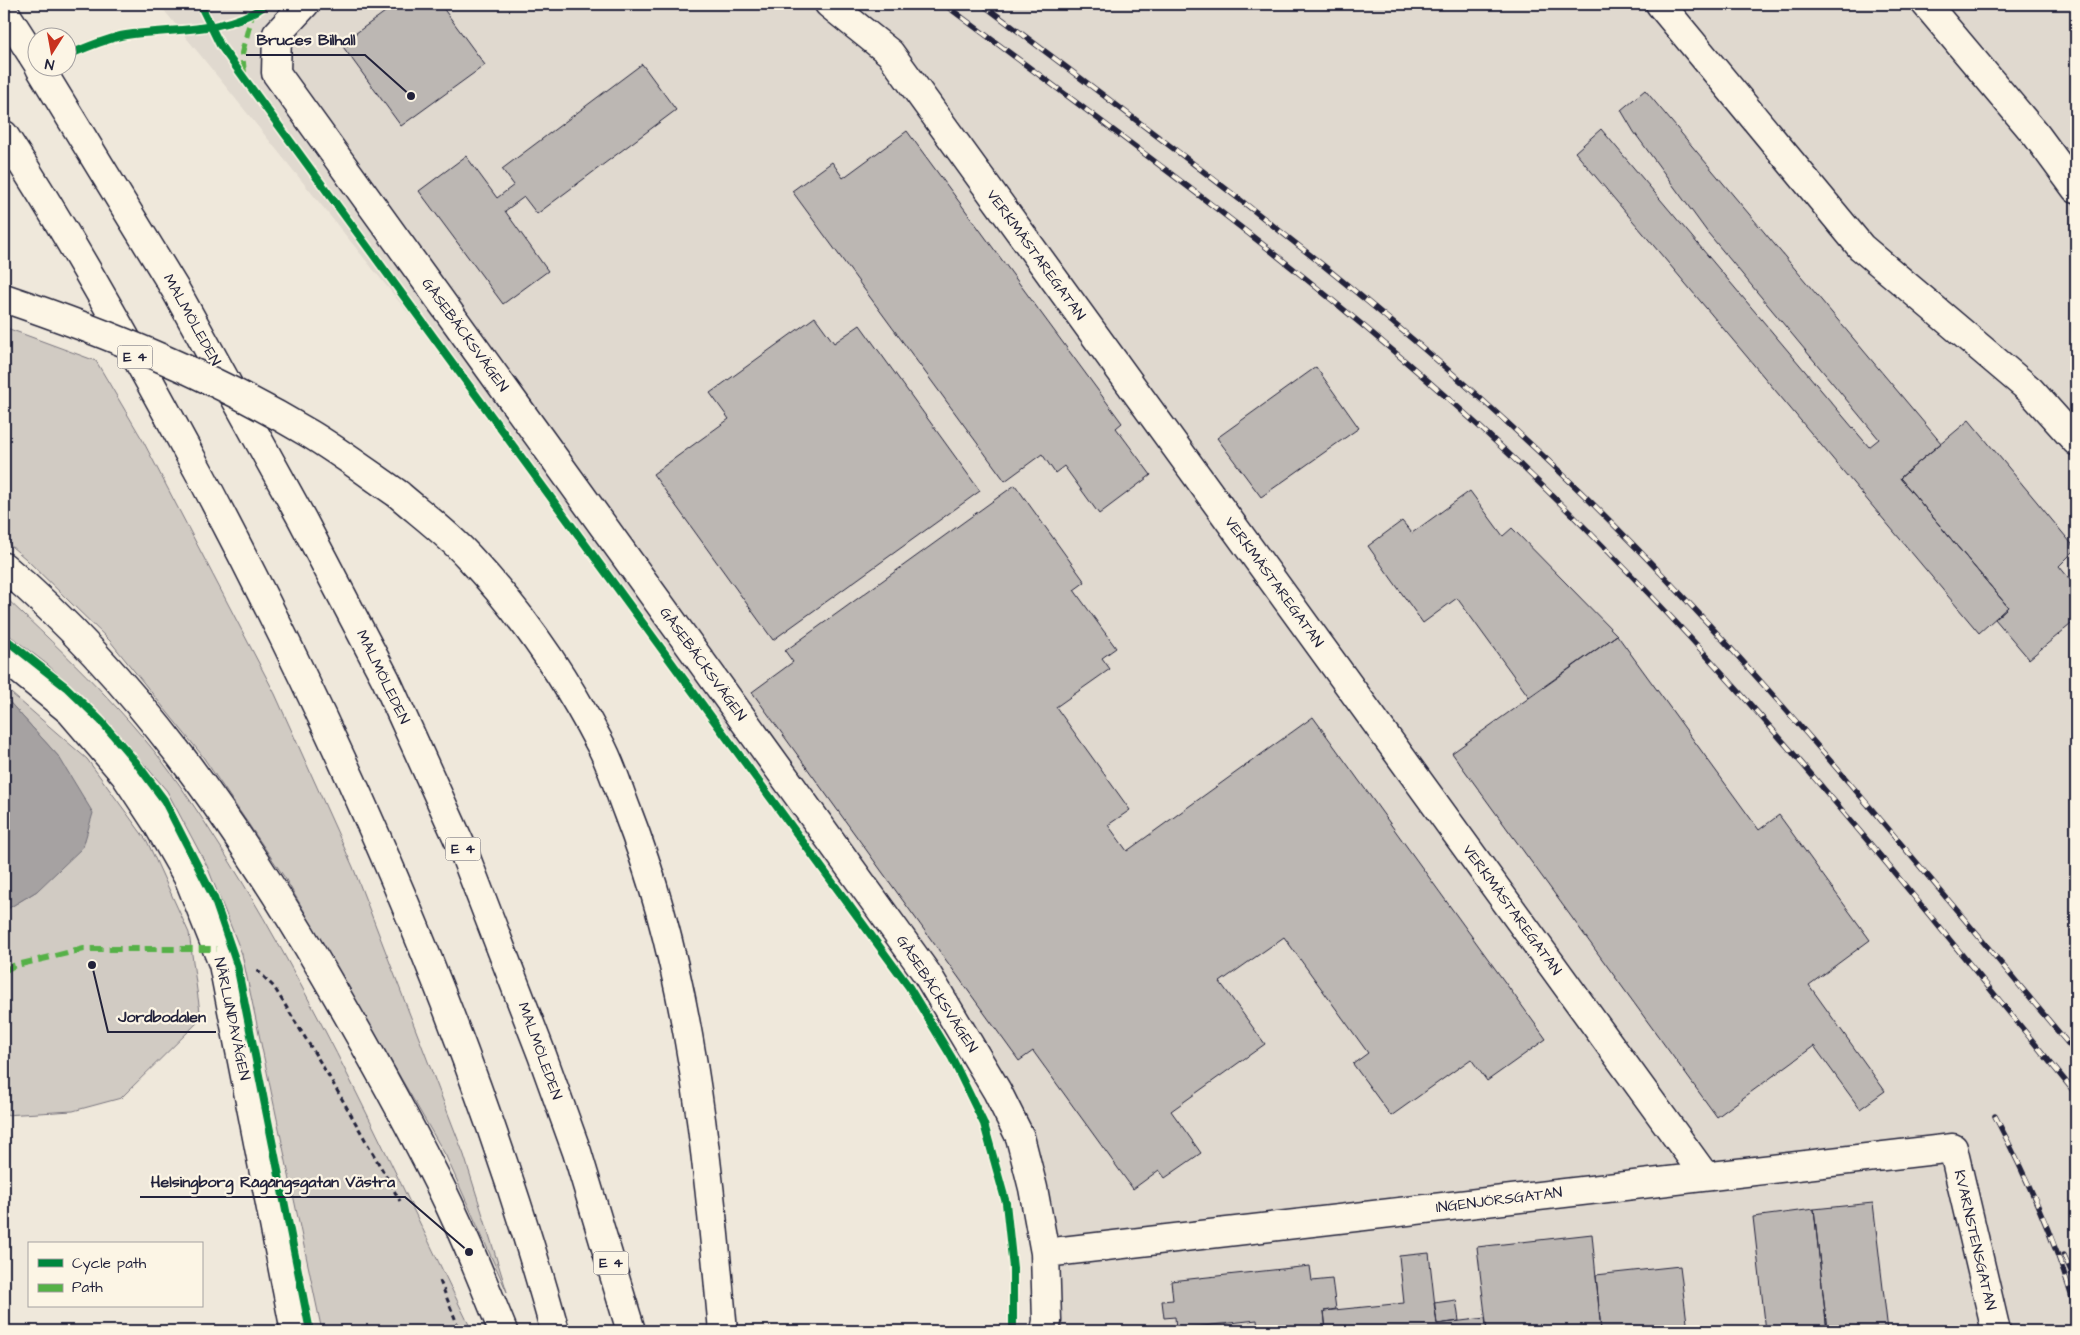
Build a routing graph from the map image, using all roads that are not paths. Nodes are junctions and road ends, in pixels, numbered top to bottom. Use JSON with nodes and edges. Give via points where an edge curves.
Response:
{"nodes":[{"id":1,"x":305,"y":4,"type":"edge"},
{"id":2,"x":829,"y":4,"type":"edge"},
{"id":3,"x":1660,"y":4,"type":"edge"},
{"id":4,"x":1926,"y":4,"type":"edge"},
{"id":5,"x":4,"y":11,"type":"edge"},
{"id":6,"x":28,"y":48,"type":"edge"},
{"id":7,"x":46,"y":78,"type":"edge"},
{"id":8,"x":4,"y":135,"type":"edge"},
{"id":9,"x":2076,"y":189,"type":"edge"},
{"id":10,"x":4,"y":298,"type":"edge"},
{"id":11,"x":2076,"y":441,"type":"edge"},
{"id":12,"x":4,"y":567,"type":"edge"},
{"id":13,"x":4,"y":657,"type":"edge"},
{"id":14,"x":1953,"y":1148,"type":"joint"},
{"id":15,"x":1705,"y":1176,"type":"junction"},
{"id":16,"x":1045,"y":1253,"type":"junction"},
{"id":17,"x":295,"y":1331,"type":"edge"},
{"id":18,"x":503,"y":1331,"type":"edge"},
{"id":19,"x":555,"y":1331,"type":"edge"},
{"id":20,"x":631,"y":1331,"type":"edge"},
{"id":21,"x":723,"y":1331,"type":"edge"},
{"id":22,"x":1045,"y":1331,"type":"edge"},
{"id":23,"x":1996,"y":1331,"type":"edge"}],
"edges":[{"from":1,"to":16,"type":"main road","name":"GÅSEBÄCKSVÄGEN","via":[[277,34],[276,73],[927,974],[997,1091],[1020,1137]]},
{"from":2,"to":15,"type":"main road","name":"VERKMÄSTAREGATAN","via":[[890,53]]},
{"from":3,"to":11,"type":"main road","via":[[1861,247],[2030,390]]},
{"from":4,"to":9,"type":"main road"},
{"from":5,"to":6,"type":"main road"},
{"from":7,"to":20,"type":"main road","name":"MALMÖLEDEN","number":"E 4","via":[[175,289],[302,518],[386,680],[463,850],[542,1056],[590,1195]]},
{"from":8,"to":19,"type":"main road","number":"E 4","via":[[94,283],[174,426],[322,713],[427,958],[493,1136]]},
{"from":10,"to":21,"type":"main road","bridge":true,"via":[[161,357],[216,382],[312,434],[398,494],[467,555],[518,615],[563,678],[600,744],[648,866],[675,962],[692,1053]]},
{"from":12,"to":18,"type":"main road","via":[[83,642],[146,712],[241,840],[374,1060],[433,1172]]},
{"from":13,"to":17,"type":"main road","name":"NÄRLUNDAVÄGEN","via":[[70,711],[125,775],[189,879],[223,964]]},
{"from":14,"to":15,"type":"main road","name":"INGENJÖRSGATAN"},
{"from":14,"to":23,"type":"main road","name":"KVARNSTENSGATAN"},
{"from":15,"to":16,"type":"main road","name":"INGENJÖRSGATAN"},
{"from":16,"to":22,"type":"main road","name":"GÅSEBÄCKSVÄGEN"}]}
